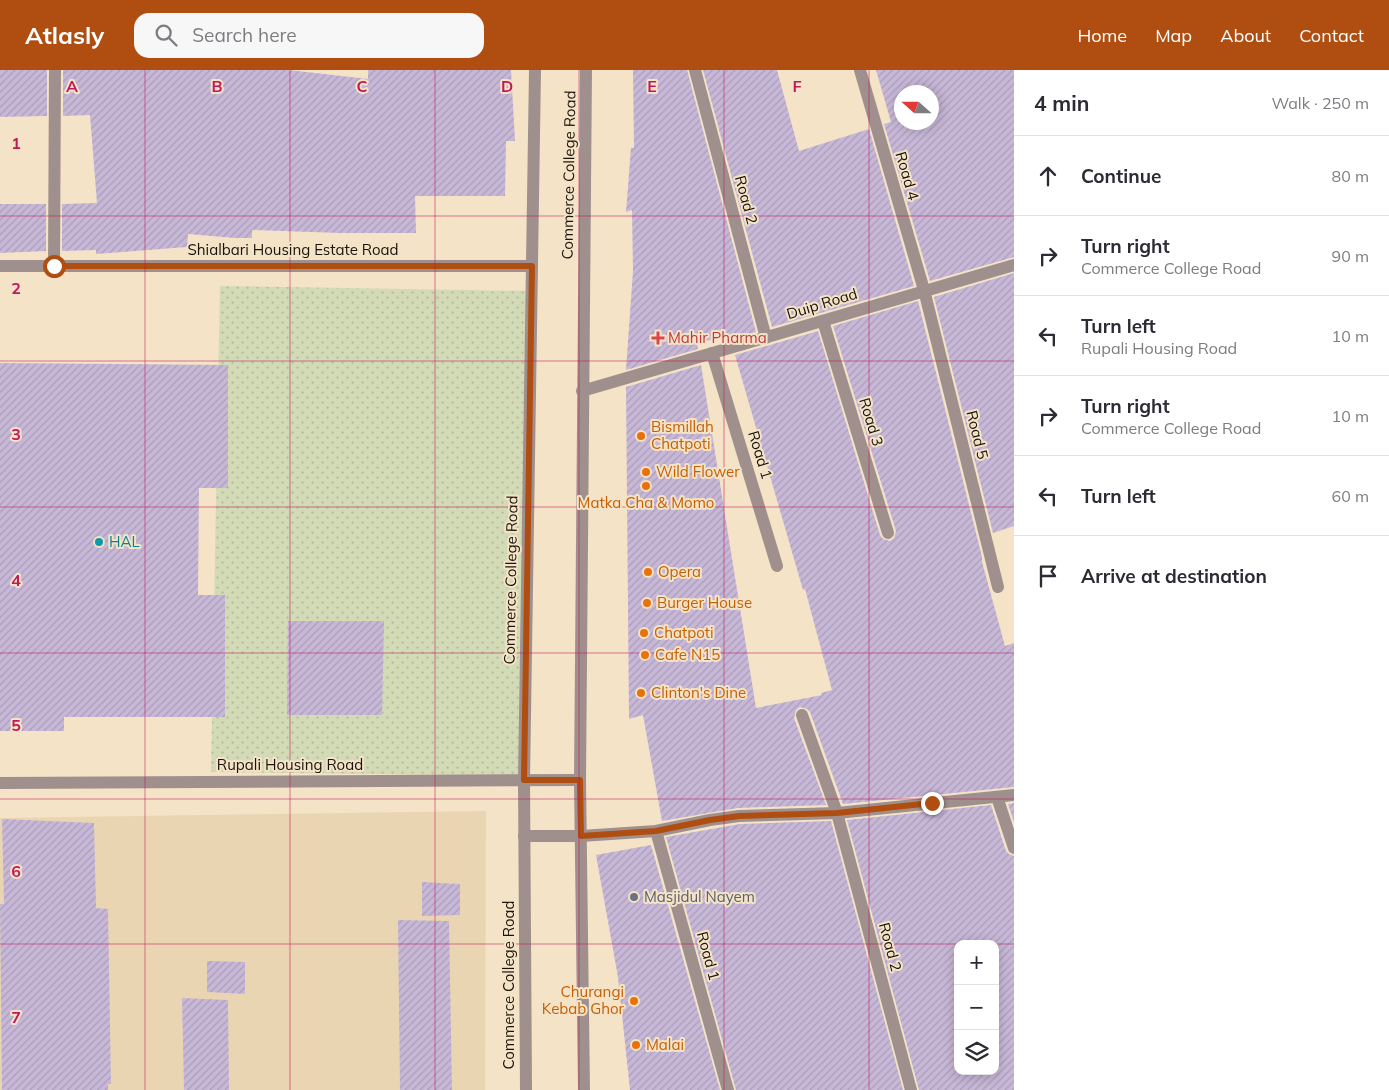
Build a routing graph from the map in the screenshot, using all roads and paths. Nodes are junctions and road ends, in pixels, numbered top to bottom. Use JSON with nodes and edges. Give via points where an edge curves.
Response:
{"nodes":[{"id":1,"x":55,"y":70,"type":"edge"},
{"id":2,"x":536,"y":70,"type":"edge"},
{"id":3,"x":586,"y":70,"type":"edge"},
{"id":4,"x":694,"y":70,"type":"edge"},
{"id":5,"x":860,"y":70,"type":"edge"},
{"id":6,"x":1014,"y":265,"type":"edge"},
{"id":7,"x":0,"y":266,"type":"edge"},
{"id":8,"x":54,"y":266,"type":"junction"},
{"id":9,"x":532,"y":266,"type":"junction"},
{"id":10,"x":924,"y":290,"type":"junction"},
{"id":11,"x":822,"y":321,"type":"junction"},
{"id":12,"x":766,"y":338,"type":"junction"},
{"id":13,"x":712,"y":354,"type":"junction"},
{"id":14,"x":582,"y":391,"type":"junction"},
{"id":15,"x":888,"y":533,"type":"dead end"},
{"id":16,"x":777,"y":566,"type":"dead end"},
{"id":17,"x":998,"y":587,"type":"dead end"},
{"id":18,"x":802,"y":715,"type":"dead end"},
{"id":19,"x":524,"y":780,"type":"junction"},
{"id":20,"x":580,"y":780,"type":"junction"},
{"id":21,"x":0,"y":783,"type":"edge"},
{"id":22,"x":1014,"y":794,"type":"edge"},
{"id":23,"x":997,"y":798,"type":"junction"},
{"id":24,"x":837,"y":813,"type":"junction"},
{"id":25,"x":656,"y":831,"type":"junction"},
{"id":26,"x":524,"y":836,"type":"junction"},
{"id":27,"x":581,"y":836,"type":"junction"},
{"id":28,"x":1014,"y":848,"type":"edge"},
{"id":29,"x":526,"y":1090,"type":"edge"},
{"id":30,"x":584,"y":1090,"type":"edge"},
{"id":31,"x":728,"y":1090,"type":"edge"},
{"id":32,"x":912,"y":1090,"type":"edge"}],
"edges":[{"from":1,"to":8,"type":"street"},
{"from":2,"to":9,"type":"street","name":"Commerce College Road"},
{"from":3,"to":14,"type":"street","name":"Commerce College Road"},
{"from":4,"to":12,"type":"street","name":"Road 2"},
{"from":5,"to":10,"type":"street","name":"Road 4"},
{"from":6,"to":10,"type":"street","name":"Duip Road"},
{"from":7,"to":8,"type":"street","name":"Shialbari Housing Estate Road"},
{"from":8,"to":9,"type":"street","name":"Shialbari Housing Estate Road"},
{"from":9,"to":19,"type":"street","name":"Commerce College Road"},
{"from":10,"to":11,"type":"street","name":"Duip Road"},
{"from":10,"to":17,"type":"street","name":"Road 5"},
{"from":11,"to":12,"type":"street","name":"Duip Road"},
{"from":11,"to":15,"type":"street","name":"Road 3"},
{"from":12,"to":13,"type":"street","name":"Duip Road"},
{"from":13,"to":14,"type":"street","name":"Duip Road"},
{"from":13,"to":16,"type":"street","name":"Road 1"},
{"from":14,"to":20,"type":"street","name":"Commerce College Road"},
{"from":18,"to":24,"type":"street","name":"Road 2"},
{"from":19,"to":20,"type":"street","name":"Rupali Housing Road"},
{"from":19,"to":21,"type":"street","name":"Rupali Housing Road"},
{"from":19,"to":26,"type":"street","name":"Commerce College Road"},
{"from":20,"to":27,"type":"street","name":"Commerce College Road"},
{"from":22,"to":23,"type":"street"},
{"from":23,"to":24,"type":"street"},
{"from":23,"to":28,"type":"street"},
{"from":24,"to":25,"type":"street","via":[[739,816]]},
{"from":24,"to":32,"type":"street","name":"Road 2"},
{"from":25,"to":27,"type":"street"},
{"from":25,"to":31,"type":"street","name":"Road 1"},
{"from":26,"to":27,"type":"street"},
{"from":26,"to":29,"type":"street","name":"Commerce College Road"},
{"from":27,"to":30,"type":"street","name":"Commerce College Road"}]}
